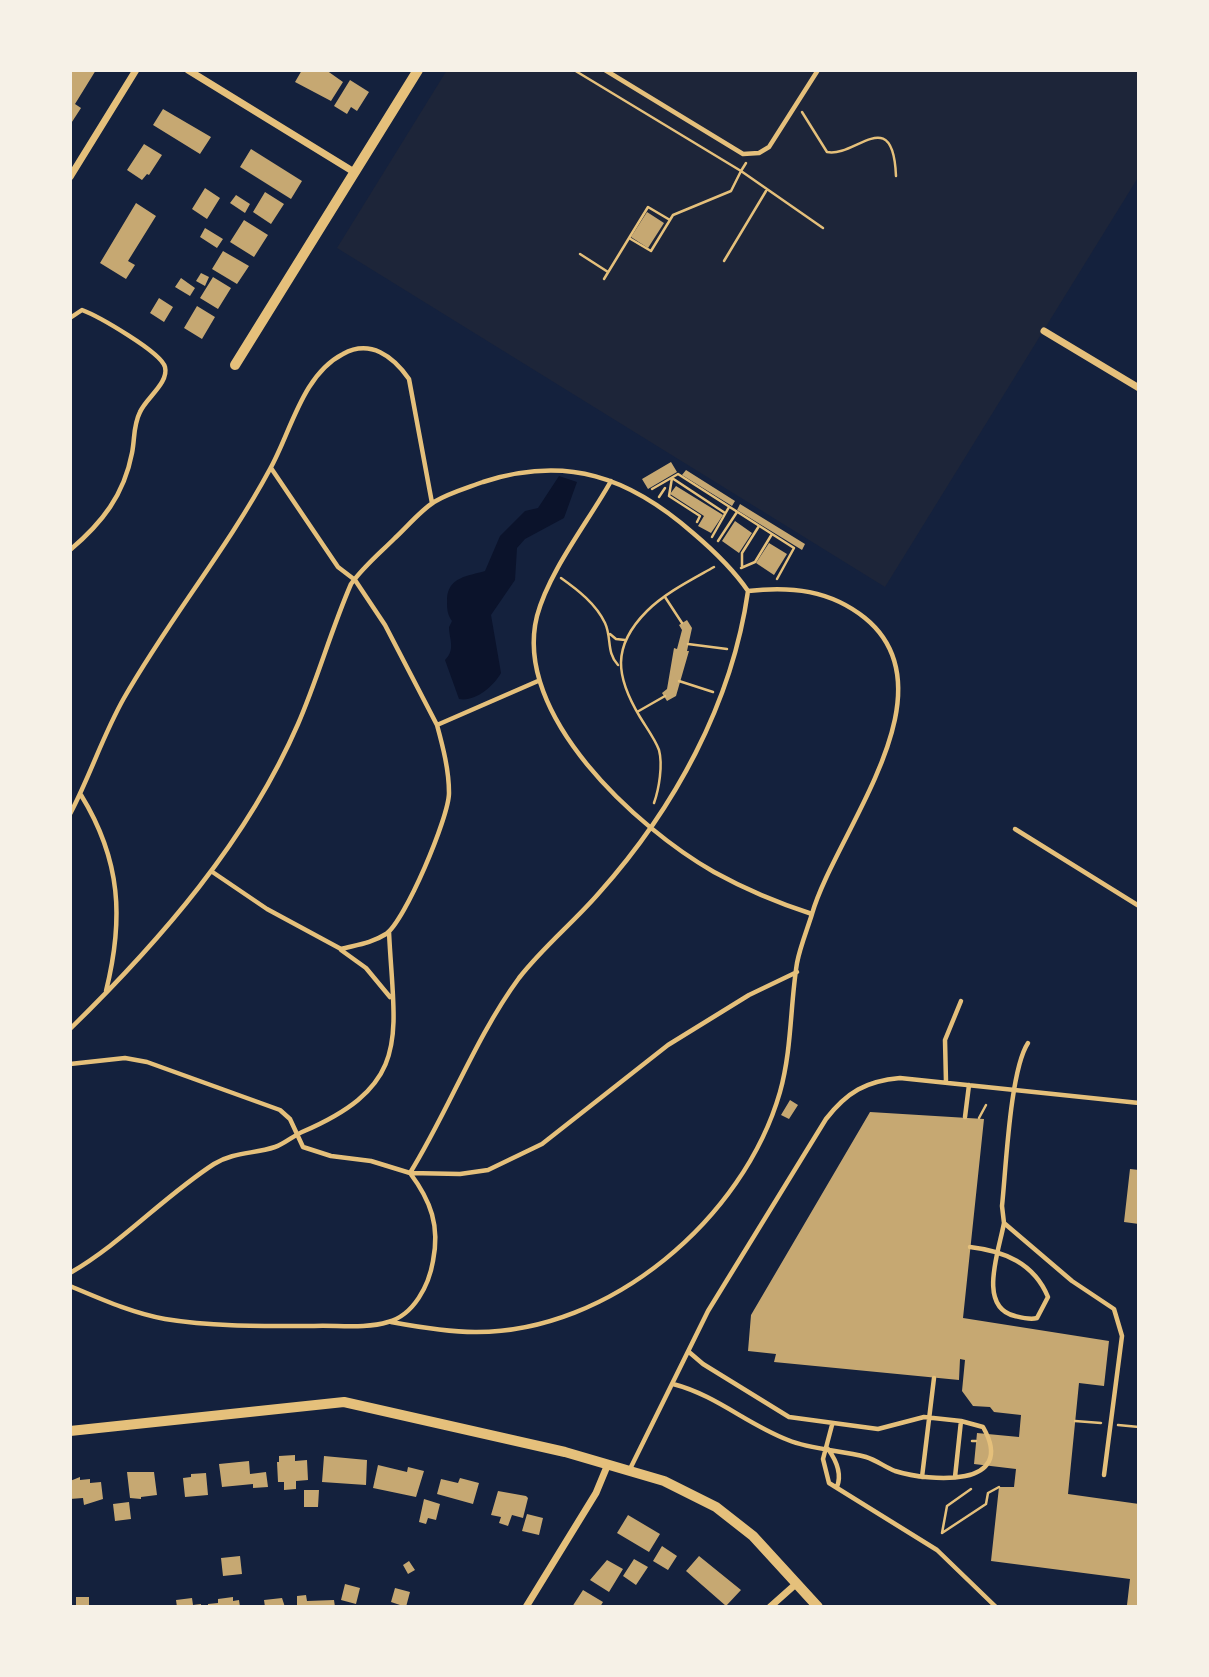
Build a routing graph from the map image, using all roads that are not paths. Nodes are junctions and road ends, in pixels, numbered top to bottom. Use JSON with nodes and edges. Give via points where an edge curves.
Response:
{"nodes":[{"id":1,"x":136,"y":70,"type":"edge"},
{"id":2,"x":188,"y":70,"type":"edge"},
{"id":3,"x":418,"y":70,"type":"edge"},
{"id":4,"x":606,"y":70,"type":"edge"},
{"id":5,"x":818,"y":70,"type":"edge"},
{"id":6,"x":354,"y":172,"type":"junction"},
{"id":7,"x":70,"y":177,"type":"edge"},
{"id":8,"x":70,"y":318,"type":"edge"},
{"id":9,"x":1044,"y":331,"type":"dead end"},
{"id":10,"x":235,"y":365,"type":"dead end"},
{"id":11,"x":1139,"y":388,"type":"edge"},
{"id":12,"x":271,"y":468,"type":"junction"},
{"id":13,"x":611,"y":481,"type":"junction"},
{"id":14,"x":432,"y":503,"type":"junction"},
{"id":15,"x":70,"y":550,"type":"edge"},
{"id":16,"x":355,"y":580,"type":"junction"},
{"id":17,"x":748,"y":592,"type":"junction"},
{"id":18,"x":538,"y":681,"type":"junction"},
{"id":19,"x":437,"y":725,"type":"junction"},
{"id":20,"x":80,"y":794,"type":"junction"},
{"id":21,"x":70,"y":814,"type":"edge"},
{"id":22,"x":651,"y":827,"type":"junction"},
{"id":23,"x":1015,"y":829,"type":"dead end"},
{"id":24,"x":211,"y":872,"type":"junction"},
{"id":25,"x":1139,"y":906,"type":"edge"},
{"id":26,"x":812,"y":914,"type":"junction"},
{"id":27,"x":389,"y":932,"type":"junction"},
{"id":28,"x":341,"y":949,"type":"junction"},
{"id":29,"x":797,"y":972,"type":"junction"},
{"id":30,"x":106,"y":992,"type":"junction"},
{"id":31,"x":392,"y":998,"type":"junction"},
{"id":32,"x":961,"y":1002,"type":"dead end"},
{"id":33,"x":70,"y":1029,"type":"edge"},
{"id":34,"x":1028,"y":1042,"type":"dead end"},
{"id":35,"x":70,"y":1064,"type":"edge"},
{"id":36,"x":946,"y":1082,"type":"junction"},
{"id":37,"x":969,"y":1084,"type":"junction"},
{"id":38,"x":1015,"y":1090,"type":"junction"},
{"id":39,"x":1139,"y":1103,"type":"edge"},
{"id":40,"x":965,"y":1117,"type":"dead end"},
{"id":41,"x":295,"y":1135,"type":"junction"},
{"id":42,"x":410,"y":1173,"type":"junction"},
{"id":43,"x":1004,"y":1223,"type":"junction"},
{"id":44,"x":970,"y":1247,"type":"dead end"},
{"id":45,"x":999,"y":1250,"type":"junction"},
{"id":46,"x":70,"y":1273,"type":"edge"},
{"id":47,"x":70,"y":1286,"type":"edge"},
{"id":48,"x":390,"y":1322,"type":"junction"},
{"id":49,"x":689,"y":1352,"type":"junction"},
{"id":50,"x":934,"y":1378,"type":"dead end"},
{"id":51,"x":673,"y":1384,"type":"junction"},
{"id":52,"x":930,"y":1417,"type":"junction"},
{"id":53,"x":961,"y":1420,"type":"junction"},
{"id":54,"x":832,"y":1425,"type":"junction"},
{"id":55,"x":70,"y":1430,"type":"edge"},
{"id":56,"x":828,"y":1449,"type":"junction"},
{"id":57,"x":608,"y":1464,"type":"junction"},
{"id":58,"x":630,"y":1470,"type":"junction"},
{"id":59,"x":1104,"y":1475,"type":"dead end"},
{"id":60,"x":922,"y":1477,"type":"junction"},
{"id":61,"x":955,"y":1477,"type":"junction"},
{"id":62,"x":836,"y":1487,"type":"junction"},
{"id":63,"x":797,"y":1583,"type":"junction"},
{"id":64,"x":526,"y":1607,"type":"edge"},
{"id":65,"x":770,"y":1607,"type":"edge"},
{"id":66,"x":818,"y":1607,"type":"edge"},
{"id":67,"x":996,"y":1607,"type":"edge"}],
"edges":[{"from":1,"to":7,"type":"street"},
{"from":2,"to":6,"type":"street"},
{"from":3,"to":6,"type":"street"},
{"from":4,"to":5,"type":"lane","via":[[751,155],[769,147]]},
{"from":6,"to":10,"type":"street"},
{"from":8,"to":15,"type":"lane","via":[[82,310],[93,315],[146,348],[163,361],[166,370],[134,426],[132,451],[118,497]]},
{"from":9,"to":11,"type":"street"},
{"from":12,"to":14,"type":"lane","via":[[302,401],[326,365],[361,347],[378,350],[397,362],[409,379]]},
{"from":12,"to":16,"type":"lane","via":[[338,567]]},
{"from":12,"to":20,"type":"lane","via":[[122,701]]},
{"from":13,"to":14,"type":"lane","via":[[548,468],[509,474]]},
{"from":13,"to":17,"type":"lane","via":[[664,507],[723,561]]},
{"from":13,"to":18,"type":"lane","via":[[556,574],[537,618]]},
{"from":14,"to":16,"type":"lane","via":[[364,565]]},
{"from":16,"to":19,"type":"lane","via":[[414,677]]},
{"from":16,"to":24,"type":"lane","via":[[276,769]]},
{"from":17,"to":22,"type":"lane","via":[[744,620],[720,694],[685,779]]},
{"from":17,"to":26,"type":"lane","via":[[775,589],[824,594],[849,606],[873,625],[895,666],[890,741]]},
{"from":18,"to":19,"type":"lane"},
{"from":18,"to":22,"type":"lane","via":[[570,743],[623,804]]},
{"from":19,"to":27,"type":"lane","via":[[446,757],[449,796],[432,849]]},
{"from":20,"to":21,"type":"lane"},
{"from":20,"to":30,"type":"lane","via":[[108,852],[117,897],[119,922]]},
{"from":22,"to":26,"type":"lane","via":[[716,873]]},
{"from":22,"to":42,"type":"lane","via":[[600,892],[519,978]]},
{"from":23,"to":25,"type":"lane"},
{"from":24,"to":28,"type":"lane"},
{"from":24,"to":30,"type":"lane","via":[[144,954]]},
{"from":26,"to":29,"type":"lane"},
{"from":27,"to":28,"type":"lane"},
{"from":27,"to":31,"type":"lane"},
{"from":28,"to":31,"type":"lane","via":[[366,968]]},
{"from":29,"to":42,"type":"lane","via":[[749,995],[668,1045],[542,1144],[488,1170]]},
{"from":29,"to":48,"type":"lane","via":[[792,1035],[766,1131],[741,1179],[688,1241],[608,1295],[529,1326],[475,1332]]},
{"from":30,"to":33,"type":"lane"},
{"from":31,"to":41,"type":"lane","via":[[393,1039],[386,1069],[359,1102]]},
{"from":32,"to":36,"type":"lane","via":[[945,1040]]},
{"from":34,"to":38,"type":"lane","via":[[1021,1053]]},
{"from":35,"to":41,"type":"lane","via":[[125,1058],[147,1062],[280,1110],[290,1119]]},
{"from":36,"to":37,"type":"lane"},
{"from":36,"to":49,"type":"lane","via":[[877,1080],[841,1100],[708,1311]]},
{"from":37,"to":38,"type":"lane"},
{"from":37,"to":40,"type":"lane"},
{"from":38,"to":39,"type":"lane"},
{"from":38,"to":43,"type":"lane"},
{"from":41,"to":42,"type":"lane","via":[[303,1147],[321,1153]]},
{"from":41,"to":46,"type":"lane","via":[[275,1147],[245,1151],[216,1163]]},
{"from":42,"to":48,"type":"lane","via":[[436,1219],[436,1248],[430,1278],[413,1306]]},
{"from":43,"to":45,"type":"lane"},
{"from":43,"to":59,"type":"lane","via":[[1072,1281],[1114,1309],[1122,1336]]},
{"from":44,"to":45,"type":"lane"},
{"from":45,"to":45,"type":"lane","via":[[993,1296],[997,1308],[1005,1314],[1037,1318],[1048,1297],[1044,1288]]},
{"from":47,"to":48,"type":"lane","via":[[114,1304],[206,1325]]},
{"from":49,"to":51,"type":"lane"},
{"from":49,"to":54,"type":"lane","via":[[789,1417]]},
{"from":50,"to":52,"type":"lane"},
{"from":51,"to":56,"type":"lane","via":[[694,1389],[790,1442]]},
{"from":51,"to":58,"type":"lane"},
{"from":52,"to":53,"type":"lane"},
{"from":52,"to":54,"type":"lane","via":[[878,1429]]},
{"from":52,"to":60,"type":"lane"},
{"from":53,"to":61,"type":"lane"},
{"from":53,"to":61,"type":"lane","via":[[983,1427],[992,1443],[989,1462],[980,1473]]},
{"from":54,"to":56,"type":"lane"},
{"from":55,"to":57,"type":"street","via":[[344,1402]]},
{"from":56,"to":60,"type":"lane"},
{"from":56,"to":62,"type":"lane","via":[[840,1479]]},
{"from":56,"to":62,"type":"lane","via":[[824,1459],[829,1483]]},
{"from":57,"to":58,"type":"street"},
{"from":57,"to":64,"type":"street","via":[[596,1493]]},
{"from":58,"to":63,"type":"street","via":[[716,1507],[753,1536]]},
{"from":60,"to":61,"type":"lane"},
{"from":62,"to":67,"type":"lane","via":[[937,1550]]},
{"from":63,"to":65,"type":"street"},
{"from":63,"to":66,"type":"street"}]}
